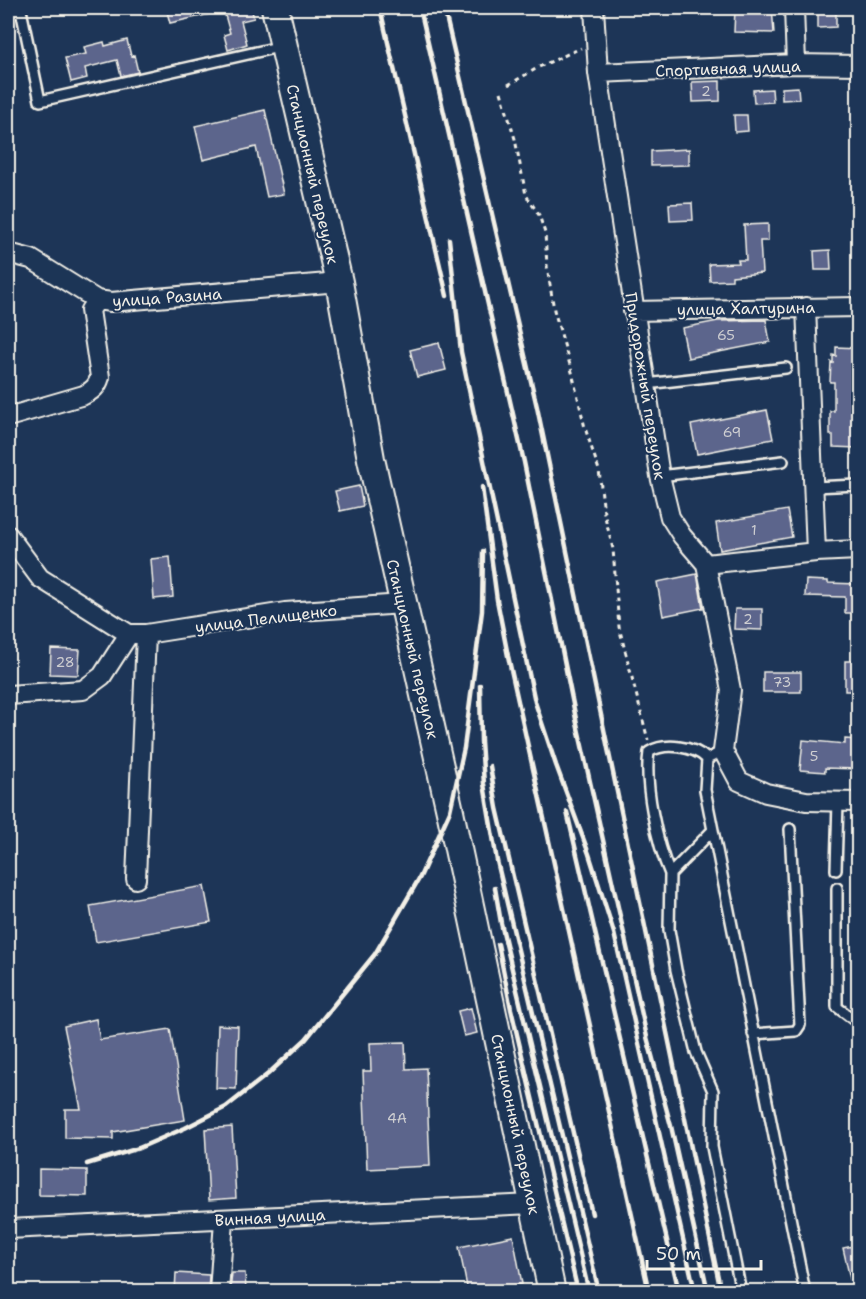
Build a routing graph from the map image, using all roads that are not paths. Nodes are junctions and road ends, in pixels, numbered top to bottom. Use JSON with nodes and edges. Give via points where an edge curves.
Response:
{"nodes":[{"id":1,"x":275,"y":8,"type":"edge"},
{"id":2,"x":594,"y":8,"type":"edge"},
{"id":3,"x":794,"y":8,"type":"edge"},
{"id":4,"x":8,"y":15,"type":"edge"},
{"id":5,"x":283,"y":46,"type":"junction"},
{"id":6,"x":796,"y":64,"type":"junction"},
{"id":7,"x":858,"y":65,"type":"edge"},
{"id":8,"x":598,"y":73,"type":"junction"},
{"id":9,"x":8,"y":253,"type":"edge"},
{"id":10,"x":339,"y":282,"type":"junction"},
{"id":11,"x":97,"y":300,"type":"junction"},
{"id":12,"x":806,"y":307,"type":"junction"},
{"id":13,"x":858,"y":307,"type":"edge"},
{"id":14,"x":633,"y":310,"type":"junction"},
{"id":15,"x":786,"y":368,"type":"dead end"},
{"id":16,"x":646,"y":384,"type":"junction"},
{"id":17,"x":8,"y":417,"type":"edge"},
{"id":18,"x":783,"y":461,"type":"dead end"},
{"id":19,"x":660,"y":476,"type":"junction"},
{"id":20,"x":858,"y":485,"type":"edge"},
{"id":21,"x":813,"y":487,"type":"junction"},
{"id":22,"x":8,"y":535,"type":"edge"},
{"id":23,"x":858,"y":550,"type":"edge"},
{"id":24,"x":816,"y":552,"type":"junction"},
{"id":25,"x":706,"y":564,"type":"junction"},
{"id":26,"x":403,"y":604,"type":"junction"},
{"id":27,"x":137,"y":634,"type":"junction"},
{"id":28,"x":8,"y":695,"type":"edge"},
{"id":29,"x":715,"y":755,"type":"junction"},
{"id":30,"x":838,"y":802,"type":"junction"},
{"id":31,"x":858,"y":802,"type":"edge"},
{"id":32,"x":790,"y":829,"type":"dead end"},
{"id":33,"x":712,"y":831,"type":"junction"},
{"id":34,"x":836,"y":870,"type":"dead end"},
{"id":35,"x":670,"y":874,"type":"junction"},
{"id":36,"x":136,"y":879,"type":"dead end"},
{"id":37,"x":837,"y":888,"type":"dead end"},
{"id":38,"x":858,"y":1023,"type":"edge"},
{"id":39,"x":753,"y":1034,"type":"junction"},
{"id":40,"x":533,"y":1204,"type":"junction"},
{"id":41,"x":224,"y":1220,"type":"junction"},
{"id":42,"x":8,"y":1229,"type":"edge"},
{"id":43,"x":219,"y":1292,"type":"edge"},
{"id":44,"x":552,"y":1292,"type":"edge"},
{"id":45,"x":741,"y":1292,"type":"edge"},
{"id":46,"x":805,"y":1292,"type":"edge"}],
"edges":[{"from":1,"to":5,"type":"main road","name":"Станционный переулок"},
{"from":2,"to":8,"type":"street","name":"Придорожный переулок"},
{"from":3,"to":6,"type":"street"},
{"from":4,"to":5,"type":"lane","via":[[21,10],[40,101]]},
{"from":5,"to":10,"type":"main road","name":"Станционный переулок"},
{"from":6,"to":7,"type":"street","name":"Спортивная улица"},
{"from":6,"to":8,"type":"street","name":"Спортивная улица"},
{"from":8,"to":14,"type":"street","name":"Придорожный переулок"},
{"from":9,"to":11,"type":"street","name":"улица Разина","via":[[32,259]]},
{"from":10,"to":11,"type":"street","name":"улица Разина","via":[[111,302]]},
{"from":10,"to":26,"type":"main road","name":"Станционный переулок","via":[[371,459]]},
{"from":11,"to":17,"type":"street","via":[[90,310],[98,385],[84,395]]},
{"from":12,"to":13,"type":"street","name":"улица Халтурина"},
{"from":12,"to":14,"type":"street","name":"улица Халтурина"},
{"from":12,"to":21,"type":"street"},
{"from":14,"to":16,"type":"street","name":"Придорожный переулок"},
{"from":15,"to":16,"type":"lane"},
{"from":16,"to":19,"type":"street","name":"Придорожный переулок"},
{"from":18,"to":19,"type":"lane"},
{"from":19,"to":25,"type":"street","name":"Придорожный переулок","via":[[670,517]]},
{"from":20,"to":21,"type":"lane"},
{"from":21,"to":24,"type":"street"},
{"from":22,"to":27,"type":"street","via":[[40,578]]},
{"from":23,"to":24,"type":"street"},
{"from":24,"to":25,"type":"street"},
{"from":25,"to":29,"type":"street","via":[[730,690]]},
{"from":26,"to":27,"type":"street","name":"улица Пелищенко","via":[[285,612]]},
{"from":26,"to":40,"type":"main road","name":"Станционный переулок"},
{"from":27,"to":28,"type":"street","via":[[102,676],[83,690]]},
{"from":27,"to":36,"type":"street"},
{"from":29,"to":30,"type":"street","via":[[739,781],[766,793]]},
{"from":29,"to":33,"type":"lane","via":[[705,790]]},
{"from":29,"to":35,"type":"lane","via":[[669,747],[648,752],[649,787],[661,853]]},
{"from":30,"to":31,"type":"street"},
{"from":30,"to":34,"type":"lane"},
{"from":32,"to":39,"type":"lane","via":[[800,1025],[796,1031]]},
{"from":33,"to":35,"type":"lane"},
{"from":33,"to":39,"type":"lane"},
{"from":35,"to":45,"type":"lane","via":[[669,930],[696,1053],[713,1091],[712,1147]]},
{"from":37,"to":38,"type":"lane","via":[[837,1007]]},
{"from":39,"to":46,"type":"lane"},
{"from":40,"to":41,"type":"street","name":"Винная улица"},
{"from":40,"to":44,"type":"main road","name":"Станционный переулок"},
{"from":41,"to":42,"type":"street","name":"Винная улица"},
{"from":41,"to":43,"type":"street"}]}
